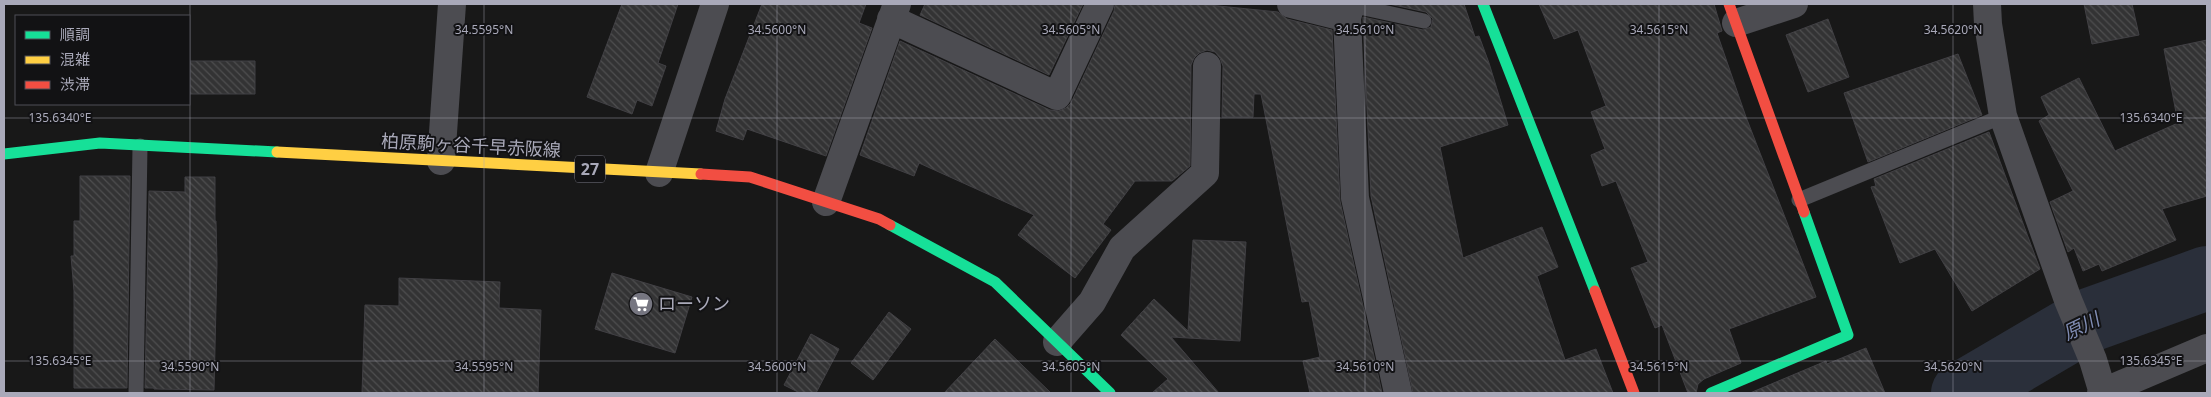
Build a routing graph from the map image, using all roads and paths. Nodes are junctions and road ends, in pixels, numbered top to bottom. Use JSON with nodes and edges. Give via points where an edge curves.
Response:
{"nodes":[{"id":1,"x":452,"y":4,"type":"edge"},
{"id":2,"x":715,"y":4,"type":"edge"},
{"id":3,"x":1100,"y":4,"type":"edge"},
{"id":4,"x":1291,"y":4,"type":"edge"},
{"id":5,"x":1483,"y":4,"type":"edge"},
{"id":6,"x":1794,"y":4,"type":"edge"},
{"id":7,"x":1987,"y":4,"type":"edge"},
{"id":8,"x":1349,"y":9,"type":"edge"},
{"id":9,"x":894,"y":11,"type":"edge"},
{"id":10,"x":1732,"y":14,"type":"edge"},
{"id":11,"x":1424,"y":22,"type":"dead end"},
{"id":12,"x":1207,"y":66,"type":"dead end"},
{"id":13,"x":2003,"y":116,"type":"junction"},
{"id":14,"x":140,"y":146,"type":"junction"},
{"id":15,"x":4,"y":154,"type":"edge"},
{"id":16,"x":441,"y":162,"type":"junction"},
{"id":17,"x":659,"y":173,"type":"junction"},
{"id":18,"x":1799,"y":200,"type":"junction"},
{"id":19,"x":826,"y":202,"type":"junction"},
{"id":20,"x":1057,"y":342,"type":"junction"},
{"id":21,"x":2207,"y":348,"type":"edge"},
{"id":22,"x":136,"y":393,"type":"edge"},
{"id":23,"x":1110,"y":393,"type":"edge"},
{"id":24,"x":1398,"y":393,"type":"edge"},
{"id":25,"x":1634,"y":393,"type":"edge"},
{"id":26,"x":1711,"y":393,"type":"edge"},
{"id":27,"x":2102,"y":393,"type":"edge"}],
"edges":[{"from":1,"to":16,"type":"street"},
{"from":2,"to":17,"type":"street"},
{"from":3,"to":9,"type":"street","via":[[1057,96]]},
{"from":4,"to":8,"type":"street"},
{"from":5,"to":25,"type":"main road"},
{"from":6,"to":10,"type":"street"},
{"from":7,"to":13,"type":"street"},
{"from":8,"to":11,"type":"lane"},
{"from":8,"to":24,"type":"street","via":[[1355,198]]},
{"from":9,"to":19,"type":"street"},
{"from":10,"to":18,"type":"main road"},
{"from":12,"to":20,"type":"street","via":[[1205,173],[1122,248],[1092,302]]},
{"from":13,"to":18,"type":"lane"},
{"from":13,"to":27,"type":"street","via":[[2068,300],[2093,360]]},
{"from":14,"to":15,"type":"main road","name":"柏原駒ヶ谷千早赤阪線","number":"27","via":[[100,144]]},
{"from":14,"to":16,"type":"main road","name":"柏原駒ヶ谷千早赤阪線","number":"27"},
{"from":14,"to":22,"type":"lane"},
{"from":16,"to":17,"type":"main road","name":"柏原駒ヶ谷千早赤阪線","number":"27"},
{"from":17,"to":19,"type":"main road","name":"柏原駒ヶ谷千早赤阪線","number":"27","via":[[750,177]]},
{"from":18,"to":26,"type":"main road","via":[[1848,336]]},
{"from":19,"to":20,"type":"main road","name":"柏原駒ヶ谷千早赤阪線","number":"27","via":[[879,219],[995,282]]},
{"from":20,"to":23,"type":"main road","name":"柏原駒ヶ谷千早赤阪線","number":"27"},
{"from":21,"to":27,"type":"street"}]}
